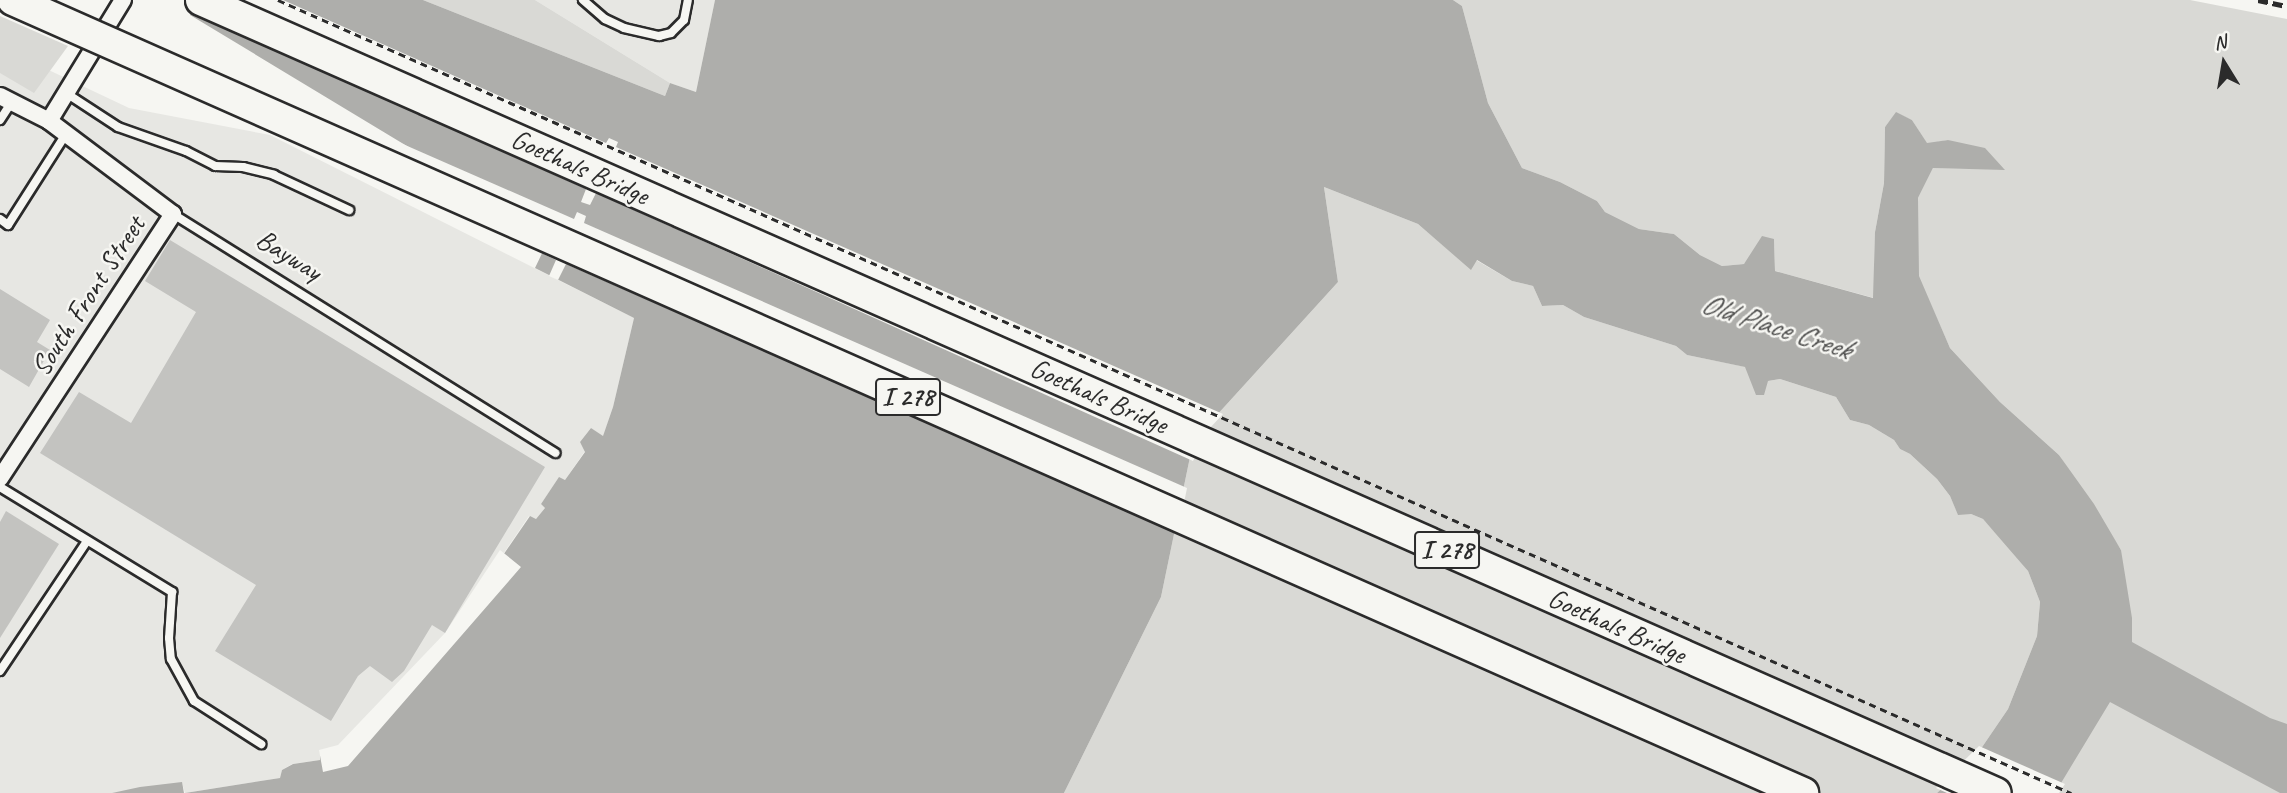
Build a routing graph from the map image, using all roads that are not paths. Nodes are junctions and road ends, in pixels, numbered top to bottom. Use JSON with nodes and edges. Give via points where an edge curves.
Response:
{"nodes":[{"id":1,"x":13,"y":0,"type":"edge"},
{"id":2,"x":123,"y":0,"type":"edge"},
{"id":3,"x":201,"y":0,"type":"edge"},
{"id":4,"x":583,"y":0,"type":"edge"},
{"id":5,"x":688,"y":0,"type":"edge"},
{"id":6,"x":66,"y":93,"type":"junction"},
{"id":7,"x":5,"y":99,"type":"edge"},
{"id":8,"x":0,"y":120,"type":"edge"},
{"id":9,"x":48,"y":121,"type":"junction"},
{"id":10,"x":65,"y":134,"type":"junction"},
{"id":11,"x":349,"y":210,"type":"dead end"},
{"id":12,"x":173,"y":214,"type":"junction"},
{"id":13,"x":0,"y":219,"type":"edge"},
{"id":14,"x":555,"y":453,"type":"dead end"},
{"id":15,"x":0,"y":478,"type":"edge"},
{"id":16,"x":0,"y":487,"type":"edge"},
{"id":17,"x":87,"y":541,"type":"junction"},
{"id":18,"x":0,"y":671,"type":"edge"},
{"id":19,"x":261,"y":744,"type":"dead end"},
{"id":20,"x":1803,"y":793,"type":"edge"},
{"id":21,"x":1996,"y":793,"type":"edge"}],
"edges":[{"from":1,"to":20,"type":"highway","number":"I 278","bridge":true},
{"from":2,"to":6,"type":"street"},
{"from":3,"to":21,"type":"highway","name":"Goethals Bridge","number":"I 278"},
{"from":4,"to":5,"type":"lane","via":[[605,19],[659,36],[671,33],[684,20]]},
{"from":6,"to":9,"type":"street"},
{"from":6,"to":11,"type":"lane","via":[[118,127],[215,166],[274,175]]},
{"from":7,"to":8,"type":"lane"},
{"from":7,"to":9,"type":"street","name":"Bayway"},
{"from":9,"to":10,"type":"street","name":"Bayway"},
{"from":10,"to":12,"type":"street","name":"Bayway"},
{"from":10,"to":13,"type":"lane","via":[[8,225]]},
{"from":12,"to":14,"type":"lane","name":"Bayway"},
{"from":12,"to":15,"type":"street","name":"South Front Street"},
{"from":16,"to":17,"type":"lane"},
{"from":17,"to":18,"type":"lane"},
{"from":17,"to":19,"type":"lane","via":[[172,592],[171,659],[194,701]]}]}
